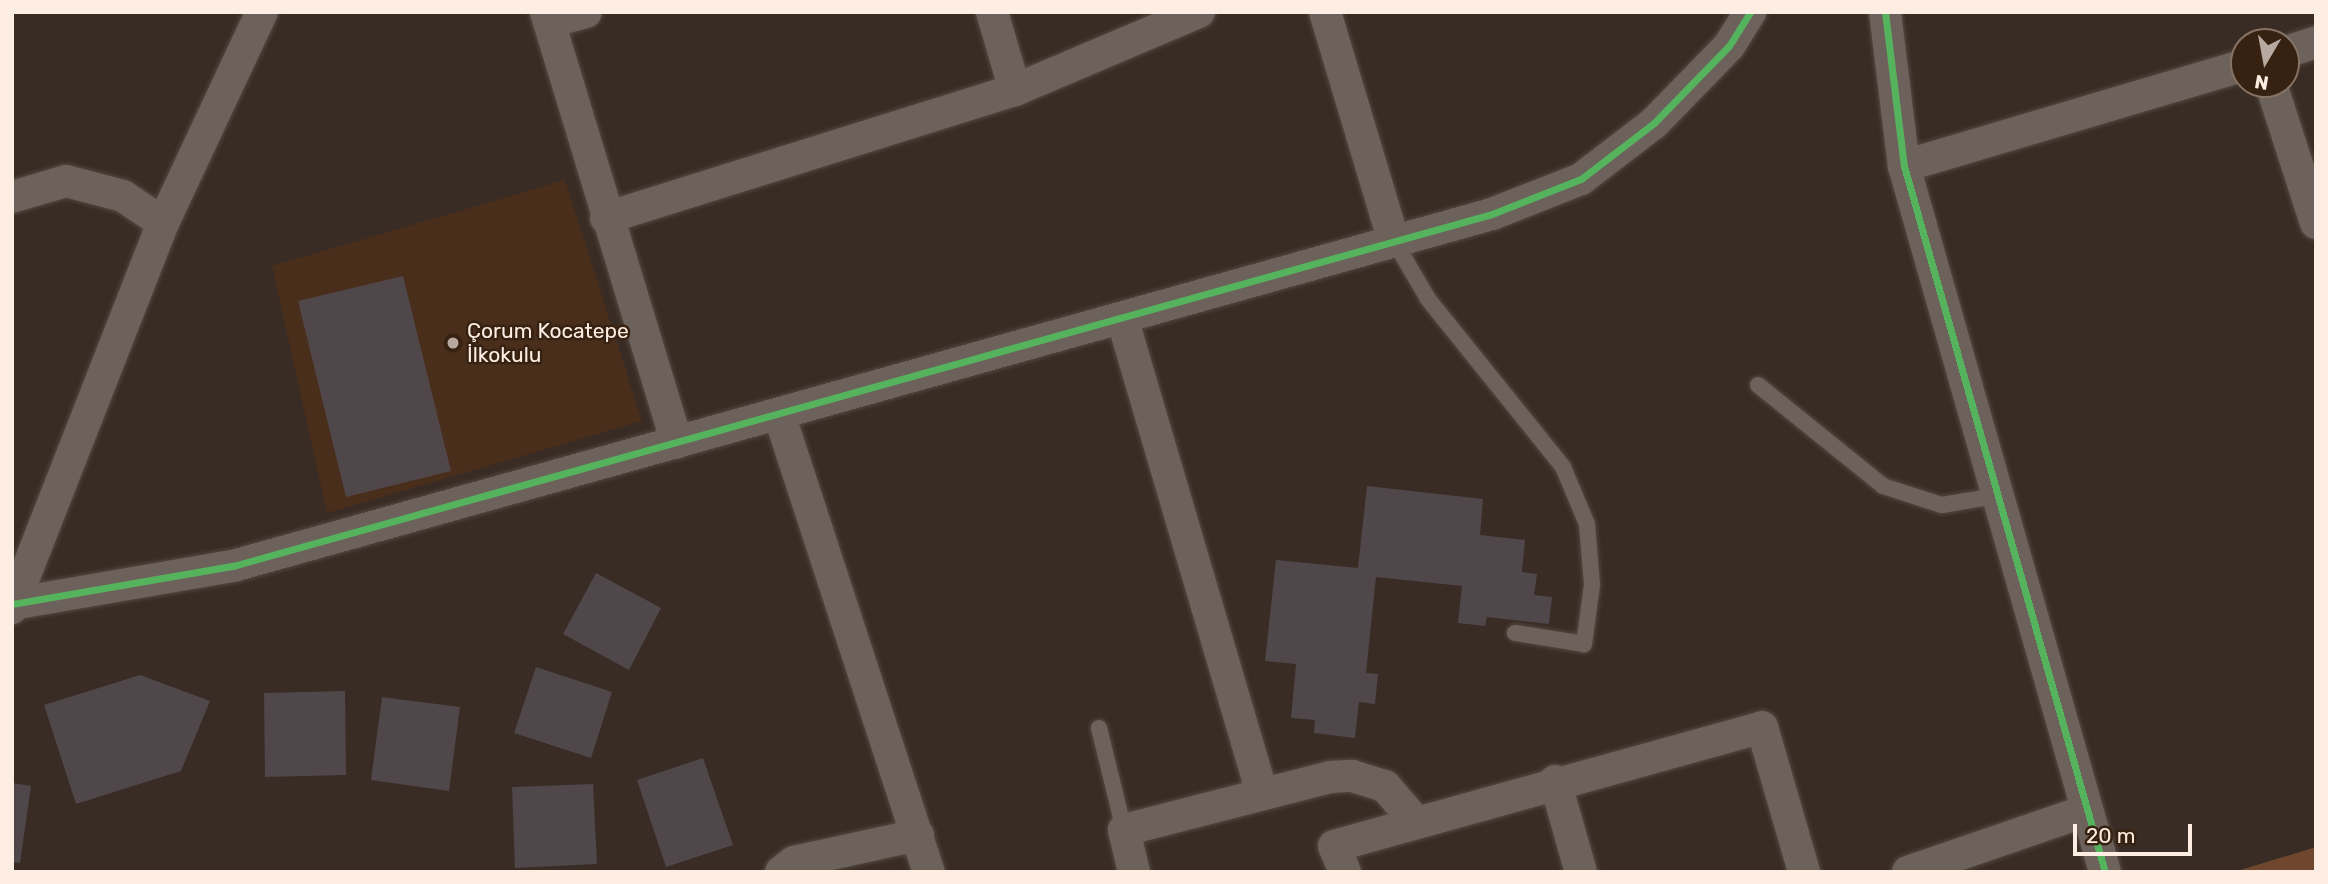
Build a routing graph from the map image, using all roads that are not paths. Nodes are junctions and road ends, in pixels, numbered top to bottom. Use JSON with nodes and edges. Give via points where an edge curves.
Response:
{"nodes":[{"id":1,"x":262,"y":12,"type":"edge"},
{"id":2,"x":586,"y":12,"type":"edge"},
{"id":3,"x":992,"y":12,"type":"edge"},
{"id":4,"x":1199,"y":12,"type":"edge"},
{"id":5,"x":1325,"y":12,"type":"edge"},
{"id":6,"x":1750,"y":12,"type":"edge"},
{"id":7,"x":1885,"y":12,"type":"edge"},
{"id":8,"x":547,"y":17,"type":"edge"},
{"id":9,"x":2230,"y":69,"type":"edge"},
{"id":10,"x":1015,"y":90,"type":"junction"},
{"id":11,"x":2276,"y":98,"type":"edge"},
{"id":12,"x":1904,"y":166,"type":"junction"},
{"id":13,"x":12,"y":197,"type":"edge"},
{"id":14,"x":606,"y":218,"type":"junction"},
{"id":15,"x":163,"y":223,"type":"junction"},
{"id":16,"x":2316,"y":223,"type":"edge"},
{"id":17,"x":1393,"y":239,"type":"junction"},
{"id":18,"x":1123,"y":321,"type":"junction"},
{"id":19,"x":1758,"y":385,"type":"dead end"},
{"id":20,"x":780,"y":416,"type":"junction"},
{"id":21,"x":677,"y":443,"type":"junction"},
{"id":22,"x":1996,"y":496,"type":"junction"},
{"id":23,"x":13,"y":605,"type":"edge"},
{"id":24,"x":1514,"y":633,"type":"dead end"},
{"id":25,"x":1099,"y":728,"type":"dead end"},
{"id":26,"x":1555,"y":781,"type":"junction"},
{"id":27,"x":1261,"y":791,"type":"junction"},
{"id":28,"x":2085,"y":811,"type":"junction"},
{"id":29,"x":1416,"y":822,"type":"junction"},
{"id":30,"x":1124,"y":830,"type":"junction"},
{"id":31,"x":918,"y":835,"type":"junction"},
{"id":32,"x":781,"y":872,"type":"edge"},
{"id":33,"x":929,"y":872,"type":"edge"},
{"id":34,"x":1133,"y":872,"type":"edge"},
{"id":35,"x":1345,"y":872,"type":"edge"},
{"id":36,"x":1581,"y":872,"type":"edge"},
{"id":37,"x":1804,"y":872,"type":"edge"},
{"id":38,"x":1908,"y":872,"type":"edge"},
{"id":39,"x":2105,"y":872,"type":"edge"}],
"edges":[{"from":1,"to":15,"type":"street"},
{"from":2,"to":8,"type":"street"},
{"from":3,"to":10,"type":"street"},
{"from":4,"to":10,"type":"street"},
{"from":5,"to":17,"type":"street"},
{"from":6,"to":17,"type":"street","via":[[1729,46],[1654,123],[1581,178],[1492,214]]},
{"from":7,"to":12,"type":"street"},
{"from":8,"to":14,"type":"street"},
{"from":9,"to":12,"type":"street"},
{"from":10,"to":14,"type":"street"},
{"from":11,"to":16,"type":"street"},
{"from":12,"to":22,"type":"street"},
{"from":13,"to":15,"type":"street","via":[[66,181],[123,196]]},
{"from":14,"to":21,"type":"street"},
{"from":15,"to":23,"type":"street"},
{"from":17,"to":18,"type":"street"},
{"from":17,"to":24,"type":"lane","via":[[1428,299],[1563,467],[1587,524],[1592,585],[1584,644]]},
{"from":18,"to":20,"type":"street"},
{"from":18,"to":27,"type":"street"},
{"from":19,"to":22,"type":"lane","via":[[1883,486],[1942,505]]},
{"from":20,"to":21,"type":"street"},
{"from":20,"to":31,"type":"street"},
{"from":21,"to":23,"type":"street","via":[[233,566]]},
{"from":22,"to":28,"type":"street"},
{"from":25,"to":30,"type":"lane"},
{"from":26,"to":29,"type":"street"},
{"from":26,"to":36,"type":"street"},
{"from":26,"to":37,"type":"street","via":[[1762,727]]},
{"from":27,"to":29,"type":"street","via":[[1352,776],[1397,794]]},
{"from":27,"to":30,"type":"street"},
{"from":28,"to":38,"type":"street"},
{"from":28,"to":39,"type":"street"},
{"from":29,"to":35,"type":"street","via":[[1334,846]]},
{"from":30,"to":34,"type":"street"},
{"from":31,"to":32,"type":"street","via":[[794,862]]},
{"from":31,"to":33,"type":"street"}]}
